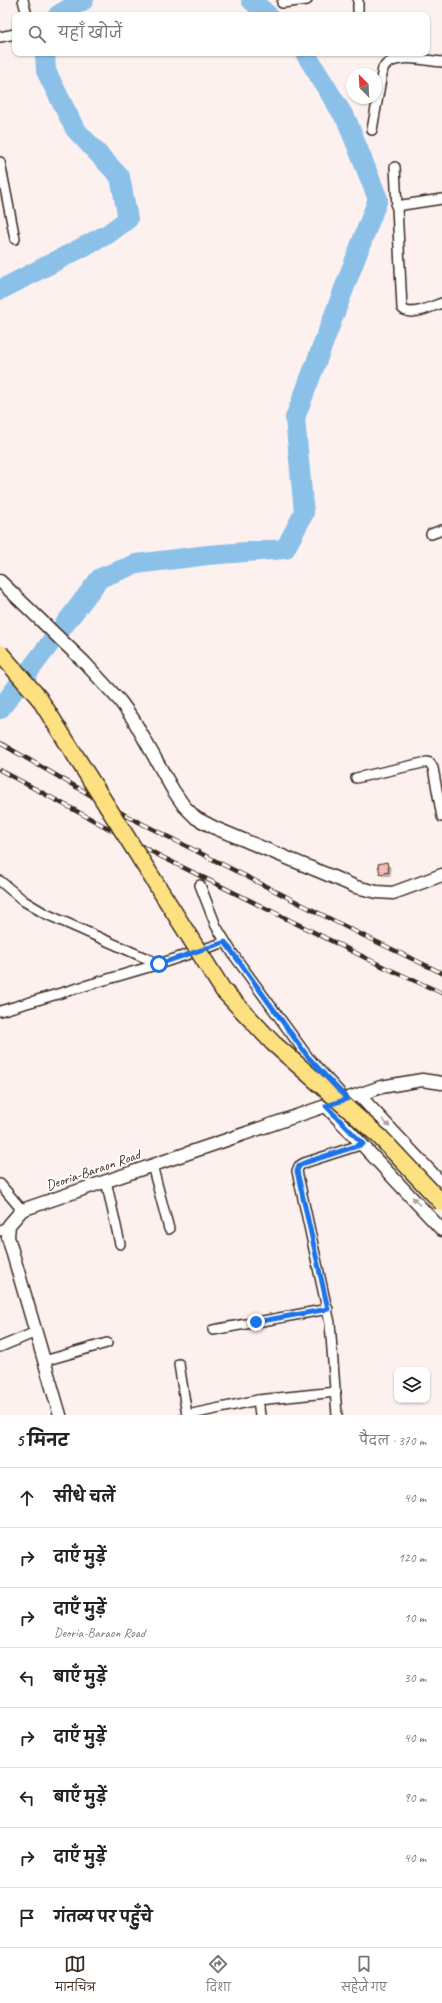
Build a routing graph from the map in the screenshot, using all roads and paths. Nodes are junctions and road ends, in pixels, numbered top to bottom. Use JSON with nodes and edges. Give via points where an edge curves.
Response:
{"nodes":[{"id":1,"x":23,"y":0,"type":"edge"},
{"id":2,"x":307,"y":0,"type":"edge"},
{"id":3,"x":358,"y":0,"type":"edge"},
{"id":4,"x":282,"y":3,"type":"dead end"},
{"id":5,"x":26,"y":12,"type":"edge"},
{"id":6,"x":358,"y":12,"type":"edge"},
{"id":7,"x":12,"y":35,"type":"edge"},
{"id":8,"x":0,"y":37,"type":"edge"},
{"id":9,"x":442,"y":62,"type":"edge"},
{"id":10,"x":372,"y":130,"type":"dead end"},
{"id":11,"x":0,"y":162,"type":"edge"},
{"id":12,"x":395,"y":167,"type":"dead end"},
{"id":13,"x":442,"y":199,"type":"edge"},
{"id":14,"x":396,"y":206,"type":"junction"},
{"id":15,"x":15,"y":239,"type":"dead end"},
{"id":16,"x":442,"y":303,"type":"edge"},
{"id":17,"x":442,"y":530,"type":"edge"},
{"id":18,"x":431,"y":534,"type":"dead end"},
{"id":19,"x":0,"y":581,"type":"edge"},
{"id":20,"x":0,"y":653,"type":"edge"},
{"id":21,"x":356,"y":778,"type":"dead end"},
{"id":22,"x":442,"y":817,"type":"edge"},
{"id":23,"x":442,"y":875,"type":"edge"},
{"id":24,"x":0,"y":881,"type":"edge"},
{"id":25,"x":200,"y":885,"type":"dead end"},
{"id":26,"x":225,"y":942,"type":"junction"},
{"id":27,"x":159,"y":964,"type":"junction"},
{"id":28,"x":0,"y":1010,"type":"edge"},
{"id":29,"x":442,"y":1083,"type":"edge"},
{"id":30,"x":359,"y":1094,"type":"junction"},
{"id":31,"x":347,"y":1099,"type":"junction"},
{"id":32,"x":326,"y":1106,"type":"junction"},
{"id":33,"x":363,"y":1144,"type":"junction"},
{"id":34,"x":152,"y":1165,"type":"junction"},
{"id":35,"x":106,"y":1181,"type":"junction"},
{"id":36,"x":0,"y":1184,"type":"edge"},
{"id":37,"x":442,"y":1184,"type":"edge"},
{"id":38,"x":442,"y":1203,"type":"edge"},
{"id":39,"x":22,"y":1210,"type":"junction"},
{"id":40,"x":4,"y":1228,"type":"edge"},
{"id":41,"x":169,"y":1229,"type":"dead end"},
{"id":42,"x":442,"y":1230,"type":"edge"},
{"id":43,"x":120,"y":1244,"type":"dead end"},
{"id":44,"x":328,"y":1309,"type":"junction"},
{"id":45,"x":213,"y":1330,"type":"dead end"},
{"id":46,"x":36,"y":1332,"type":"junction"},
{"id":47,"x":107,"y":1344,"type":"dead end"},
{"id":48,"x":0,"y":1347,"type":"edge"},
{"id":49,"x":44,"y":1361,"type":"junction"},
{"id":50,"x":179,"y":1364,"type":"dead end"},
{"id":51,"x":336,"y":1392,"type":"junction"},
{"id":52,"x":258,"y":1400,"type":"junction"},
{"id":53,"x":60,"y":1415,"type":"edge"},
{"id":54,"x":187,"y":1415,"type":"edge"},
{"id":55,"x":260,"y":1415,"type":"edge"},
{"id":56,"x":337,"y":1415,"type":"edge"}],
"edges":[{"from":1,"to":5,"type":"street"},
{"from":2,"to":4,"type":"street"},
{"from":3,"to":6,"type":"street"},
{"from":7,"to":8,"type":"street"},
{"from":9,"to":10,"type":"street","via":[[404,59],[386,64],[383,68]]},
{"from":11,"to":15,"type":"street"},
{"from":12,"to":14,"type":"street"},
{"from":13,"to":14,"type":"street"},
{"from":14,"to":16,"type":"street","via":[[402,308],[410,313]]},
{"from":17,"to":18,"type":"street"},
{"from":19,"to":23,"type":"street","via":[[85,663],[133,719],[173,790],[196,818],[356,887],[377,892],[393,893]]},
{"from":20,"to":38,"type":"highway","bridge":true,"via":[[39,698],[223,990],[273,1043],[380,1137]]},
{"from":21,"to":22,"type":"street","via":[[430,763]]},
{"from":24,"to":27,"type":"street","via":[[24,901],[44,913]]},
{"from":25,"to":26,"type":"street","via":[[210,913]]},
{"from":26,"to":27,"type":"street"},
{"from":26,"to":31,"type":"street","via":[[308,1057]]},
{"from":27,"to":28,"type":"street"},
{"from":29,"to":30,"type":"street","name":"Deoria-Baraon Road","via":[[422,1080],[381,1087]]},
{"from":30,"to":31,"type":"street","name":"Deoria-Baraon Road"},
{"from":30,"to":37,"type":"street","one_way":true},
{"from":31,"to":32,"type":"street","name":"Deoria-Baraon Road"},
{"from":32,"to":33,"type":"street"},
{"from":32,"to":34,"type":"street","name":"Deoria-Baraon Road"},
{"from":42,"to":33,"type":"street","one_way":true},
{"from":33,"to":44,"type":"street","via":[[304,1163],[297,1171]]},
{"from":34,"to":35,"type":"street","name":"Deoria-Baraon Road"},
{"from":34,"to":41,"type":"street"},
{"from":35,"to":39,"type":"street","name":"Deoria-Baraon Road"},
{"from":35,"to":43,"type":"street"},
{"from":36,"to":39,"type":"street"},
{"from":39,"to":40,"type":"street"},
{"from":40,"to":46,"type":"street"},
{"from":44,"to":45,"type":"street"},
{"from":44,"to":51,"type":"street"},
{"from":46,"to":48,"type":"street"},
{"from":46,"to":49,"type":"street"},
{"from":47,"to":49,"type":"street"},
{"from":49,"to":53,"type":"street"},
{"from":50,"to":54,"type":"street"},
{"from":51,"to":52,"type":"street"},
{"from":51,"to":56,"type":"street"},
{"from":52,"to":54,"type":"street"},
{"from":52,"to":55,"type":"street"}]}
